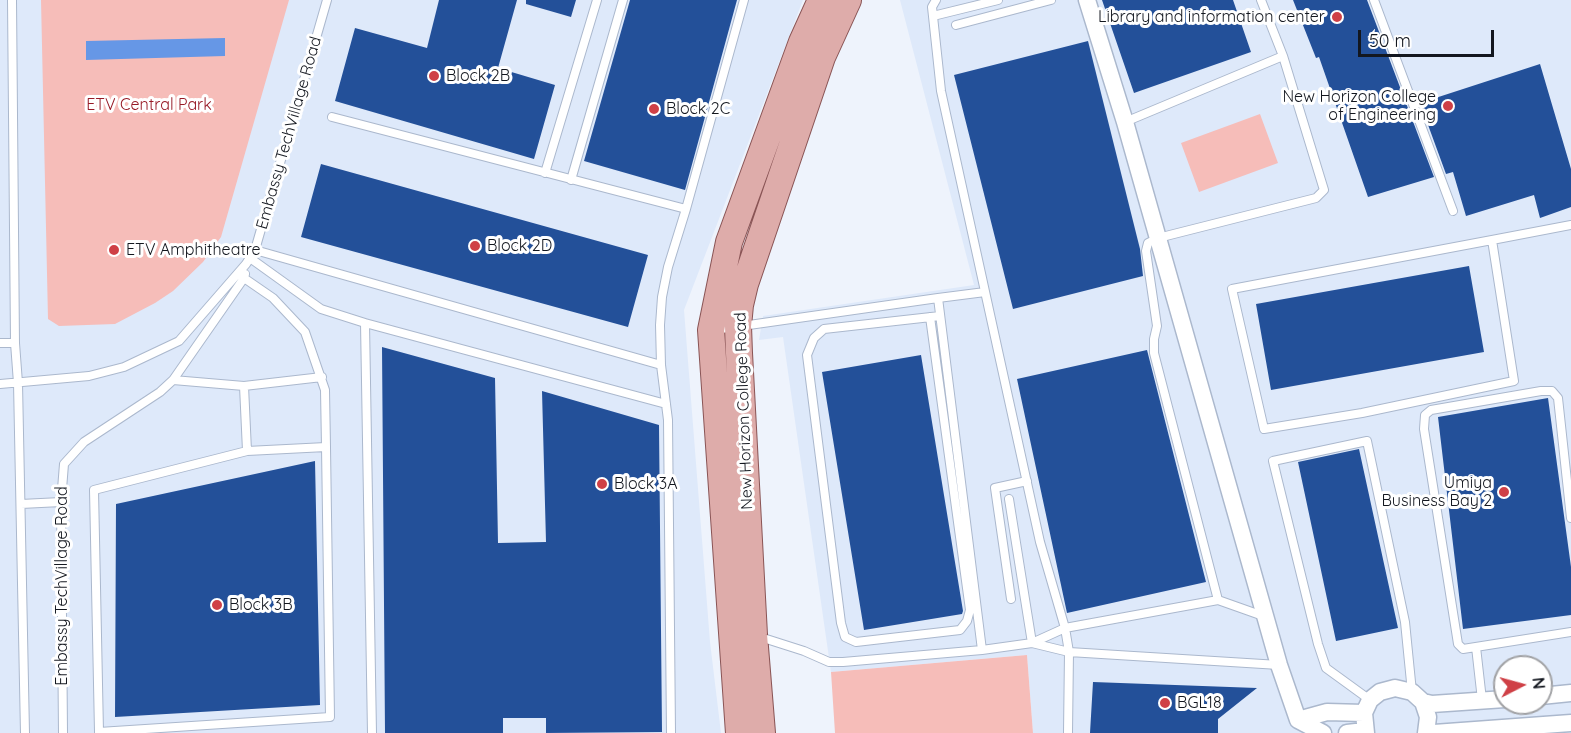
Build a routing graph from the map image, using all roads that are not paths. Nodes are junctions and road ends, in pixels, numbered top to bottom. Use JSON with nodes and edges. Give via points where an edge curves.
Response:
{"nodes":[{"id":1,"x":12,"y":0,"type":"edge"},
{"id":2,"x":327,"y":0,"type":"edge"},
{"id":3,"x":597,"y":0,"type":"edge"},
{"id":4,"x":622,"y":0,"type":"edge"},
{"id":5,"x":744,"y":0,"type":"edge"},
{"id":6,"x":820,"y":0,"type":"edge"},
{"id":7,"x":848,"y":0,"type":"edge"},
{"id":8,"x":936,"y":0,"type":"edge"},
{"id":9,"x":998,"y":0,"type":"edge"},
{"id":10,"x":1051,"y":0,"type":"edge"},
{"id":11,"x":1087,"y":0,"type":"edge"},
{"id":12,"x":1262,"y":0,"type":"edge"},
{"id":13,"x":1374,"y":0,"type":"edge"},
{"id":14,"x":933,"y":16,"type":"junction"},
{"id":15,"x":956,"y":24,"type":"dead end"},
{"id":16,"x":1283,"y":56,"type":"junction"},
{"id":17,"x":332,"y":117,"type":"dead end"},
{"id":18,"x":1125,"y":122,"type":"junction"},
{"id":19,"x":545,"y":173,"type":"junction"},
{"id":20,"x":572,"y":180,"type":"junction"},
{"id":21,"x":686,"y":209,"type":"junction"},
{"id":22,"x":1453,"y":211,"type":"dead end"},
{"id":23,"x":1571,"y":225,"type":"edge"},
{"id":24,"x":1158,"y":238,"type":"junction"},
{"id":25,"x":1492,"y":240,"type":"junction"},
{"id":26,"x":251,"y":257,"type":"junction"},
{"id":27,"x":244,"y":278,"type":"junction"},
{"id":28,"x":985,"y":292,"type":"junction"},
{"id":29,"x":938,"y":298,"type":"junction"},
{"id":30,"x":940,"y":316,"type":"junction"},
{"id":31,"x":930,"y":317,"type":"junction"},
{"id":32,"x":365,"y":323,"type":"junction"},
{"id":33,"x":738,"y":326,"type":"junction"},
{"id":34,"x":711,"y":330,"type":"junction"},
{"id":35,"x":0,"y":343,"type":"edge"},
{"id":36,"x":15,"y":343,"type":"junction"},
{"id":37,"x":661,"y":365,"type":"junction"},
{"id":38,"x":322,"y":376,"type":"junction"},
{"id":39,"x":173,"y":380,"type":"junction"},
{"id":40,"x":18,"y":383,"type":"junction"},
{"id":41,"x":0,"y":384,"type":"edge"},
{"id":42,"x":244,"y":386,"type":"junction"},
{"id":43,"x":666,"y":404,"type":"junction"},
{"id":44,"x":326,"y":447,"type":"junction"},
{"id":45,"x":247,"y":451,"type":"junction"},
{"id":46,"x":1027,"y":481,"type":"junction"},
{"id":47,"x":1009,"y":500,"type":"dead end"},
{"id":48,"x":61,"y":502,"type":"junction"},
{"id":49,"x":21,"y":504,"type":"junction"},
{"id":50,"x":1571,"y":518,"type":"edge"},
{"id":51,"x":1011,"y":599,"type":"dead end"},
{"id":52,"x":1218,"y":600,"type":"junction"},
{"id":53,"x":1266,"y":617,"type":"junction"},
{"id":54,"x":1065,"y":628,"type":"junction"},
{"id":55,"x":1571,"y":632,"type":"edge"},
{"id":56,"x":754,"y":634,"type":"junction"},
{"id":57,"x":1032,"y":643,"type":"junction"},
{"id":58,"x":1476,"y":647,"type":"junction"},
{"id":59,"x":982,"y":650,"type":"junction"},
{"id":60,"x":1069,"y":652,"type":"junction"},
{"id":61,"x":1280,"y":665,"type":"junction"},
{"id":62,"x":1571,"y":693,"type":"edge"},
{"id":63,"x":1553,"y":695,"type":"edge"},
{"id":64,"x":1417,"y":697,"type":"junction"},
{"id":65,"x":1482,"y":700,"type":"junction"},
{"id":66,"x":1493,"y":700,"type":"edge"},
{"id":67,"x":1367,"y":707,"type":"junction"},
{"id":68,"x":1298,"y":720,"type":"junction"},
{"id":69,"x":1571,"y":723,"type":"edge"},
{"id":70,"x":1365,"y":732,"type":"edge"},
{"id":71,"x":25,"y":733,"type":"edge"},
{"id":72,"x":63,"y":733,"type":"edge"},
{"id":73,"x":372,"y":733,"type":"edge"},
{"id":74,"x":671,"y":733,"type":"edge"},
{"id":75,"x":740,"y":733,"type":"edge"},
{"id":76,"x":762,"y":733,"type":"edge"},
{"id":77,"x":1068,"y":733,"type":"edge"},
{"id":78,"x":1323,"y":733,"type":"edge"},
{"id":79,"x":1347,"y":733,"type":"edge"},
{"id":80,"x":1426,"y":733,"type":"edge"},
{"id":81,"x":1434,"y":733,"type":"edge"}],
"edges":[{"from":1,"to":36,"type":"lane"},
{"from":2,"to":26,"type":"lane","name":"Embassy TechVillage Road"},
{"from":3,"to":19,"type":"lane"},
{"from":4,"to":20,"type":"lane"},
{"from":5,"to":21,"type":"lane"},
{"from":6,"to":34,"type":"main road","name":"New Horizon College Road","via":[[729,242]]},
{"from":7,"to":33,"type":"main road","name":"New Horizon College Road","via":[[822,57],[748,273]]},
{"from":8,"to":14,"type":"lane"},
{"from":9,"to":14,"type":"lane"},
{"from":10,"to":15,"type":"lane"},
{"from":11,"to":18,"type":"street"},
{"from":12,"to":16,"type":"lane"},
{"from":13,"to":22,"type":"lane"},
{"from":14,"to":28,"type":"lane","via":[[941,91]]},
{"from":16,"to":18,"type":"lane"},
{"from":16,"to":24,"type":"lane","via":[[1324,190],[1316,198]]},
{"from":17,"to":19,"type":"lane"},
{"from":18,"to":24,"type":"street"},
{"from":19,"to":20,"type":"lane"},
{"from":20,"to":21,"type":"lane"},
{"from":21,"to":37,"type":"lane","via":[[662,297]]},
{"from":23,"to":25,"type":"lane"},
{"from":24,"to":52,"type":"lane","via":[[1148,243],[1146,250],[1157,326],[1154,353]]},
{"from":24,"to":53,"type":"street"},
{"from":25,"to":25,"type":"lane","via":[[1514,381],[1264,429],[1232,289]]},
{"from":26,"to":27,"type":"lane","name":"Embassy TechVillage Road"},
{"from":26,"to":32,"type":"lane","via":[[321,309]]},
{"from":26,"to":37,"type":"lane"},
{"from":26,"to":40,"type":"lane","name":"Embassy TechVillage Road","via":[[178,341],[124,367],[89,376]]},
{"from":27,"to":38,"type":"lane","via":[[273,298],[305,332]]},
{"from":27,"to":39,"type":"lane","name":"Embassy TechVillage Road"},
{"from":28,"to":29,"type":"lane"},
{"from":28,"to":46,"type":"lane"},
{"from":29,"to":30,"type":"lane"},
{"from":29,"to":33,"type":"lane"},
{"from":30,"to":31,"type":"lane"},
{"from":30,"to":59,"type":"lane"},
{"from":31,"to":31,"type":"lane","via":[[824,329],[813,338],[807,355],[841,623],[845,637],[856,642],[960,630],[970,610]]},
{"from":32,"to":43,"type":"lane"},
{"from":32,"to":73,"type":"lane"},
{"from":33,"to":34,"type":"lane"},
{"from":33,"to":56,"type":"main road","name":"New Horizon College Road"},
{"from":34,"to":75,"type":"main road","name":"New Horizon College Road"},
{"from":35,"to":36,"type":"lane"},
{"from":36,"to":40,"type":"lane"},
{"from":37,"to":43,"type":"lane"},
{"from":38,"to":42,"type":"lane"},
{"from":38,"to":44,"type":"lane","via":[[326,390]]},
{"from":39,"to":42,"type":"lane"},
{"from":39,"to":48,"type":"lane","name":"Embassy TechVillage Road","via":[[84,442],[64,464]]},
{"from":40,"to":41,"type":"lane","name":"Embassy TechVillage Road"},
{"from":40,"to":49,"type":"lane"},
{"from":42,"to":45,"type":"lane"},
{"from":43,"to":74,"type":"lane"},
{"from":44,"to":45,"type":"lane"},
{"from":44,"to":45,"type":"lane","via":[[330,717],[99,732],[93,490]]},
{"from":46,"to":51,"type":"lane","via":[[995,488]]},
{"from":46,"to":54,"type":"lane"},
{"from":47,"to":57,"type":"lane"},
{"from":48,"to":49,"type":"lane"},
{"from":48,"to":72,"type":"lane","name":"Embassy TechVillage Road"},
{"from":49,"to":71,"type":"lane"},
{"from":50,"to":58,"type":"lane","via":[[1558,398],[1552,391],[1431,410],[1425,415],[1458,644],[1463,650]]},
{"from":52,"to":53,"type":"lane"},
{"from":52,"to":54,"type":"lane"},
{"from":53,"to":61,"type":"street"},
{"from":54,"to":57,"type":"lane"},
{"from":54,"to":60,"type":"lane"},
{"from":55,"to":58,"type":"lane"},
{"from":56,"to":59,"type":"lane","via":[[829,662]]},
{"from":56,"to":76,"type":"main road","name":"New Horizon College Road"},
{"from":57,"to":59,"type":"lane"},
{"from":57,"to":60,"type":"lane"},
{"from":58,"to":65,"type":"lane"},
{"from":60,"to":61,"type":"lane"},
{"from":60,"to":77,"type":"lane"},
{"from":61,"to":68,"type":"street"},
{"from":62,"to":63,"type":"street"},
{"from":64,"to":65,"type":"street","via":[[1432,704]]},
{"from":64,"to":67,"type":"street","via":[[1401,688],[1388,689],[1376,695]]},
{"from":64,"to":67,"type":"lane","via":[[1406,622],[1367,441],[1273,461],[1326,668]]},
{"from":64,"to":80,"type":"street","via":[[1428,717]]},
{"from":65,"to":66,"type":"street"},
{"from":67,"to":68,"type":"street"},
{"from":67,"to":70,"type":"street"},
{"from":68,"to":78,"type":"street"},
{"from":69,"to":81,"type":"street"},
{"from":70,"to":79,"type":"street"}]}
